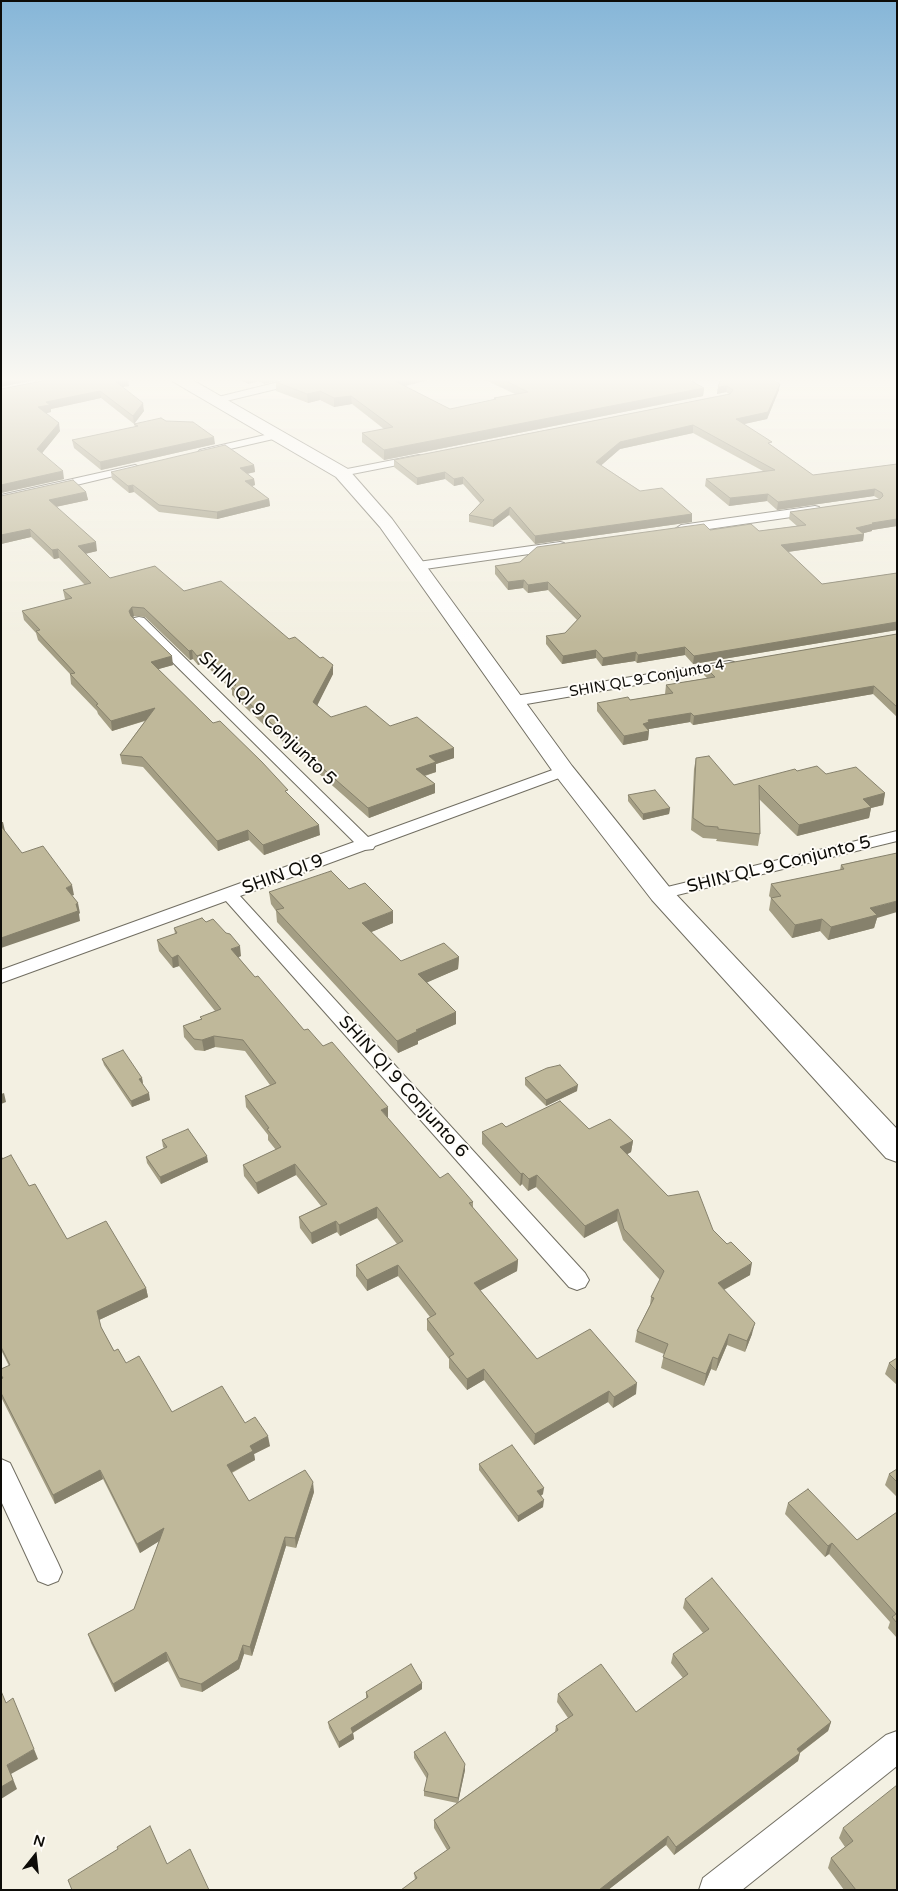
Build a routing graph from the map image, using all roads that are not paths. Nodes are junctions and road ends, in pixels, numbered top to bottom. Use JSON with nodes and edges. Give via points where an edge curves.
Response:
{"nodes":[{"id":1,"x":143,"y":466,"type":"edge"},
{"id":2,"x":331,"y":466,"type":"edge"},
{"id":3,"x":376,"y":466,"type":"edge"},
{"id":4,"x":342,"y":473,"type":"junction"},
{"id":5,"x":1,"y":499,"type":"edge"},
{"id":6,"x":825,"y":508,"type":"edge"},
{"id":7,"x":669,"y":530,"type":"edge"},
{"id":8,"x":572,"y":544,"type":"edge"},
{"id":9,"x":418,"y":566,"type":"junction"},
{"id":10,"x":138,"y":621,"type":"edge"},
{"id":11,"x":740,"y":663,"type":"edge"},
{"id":12,"x":515,"y":701,"type":"junction"},
{"id":13,"x":564,"y":771,"type":"junction"},
{"id":14,"x":897,"y":836,"type":"edge"},
{"id":15,"x":367,"y":845,"type":"junction"},
{"id":16,"x":661,"y":894,"type":"junction"},
{"id":17,"x":230,"y":895,"type":"junction"},
{"id":18,"x":1,"y":977,"type":"edge"},
{"id":19,"x":897,"y":1150,"type":"edge"},
{"id":20,"x":577,"y":1280,"type":"dead end"},
{"id":21,"x":1,"y":1471,"type":"edge"},
{"id":22,"x":48,"y":1572,"type":"dead end"},
{"id":23,"x":897,"y":1746,"type":"edge"},
{"id":24,"x":715,"y":1890,"type":"edge"}],
"edges":[{"from":1,"to":5,"type":"street"},
{"from":2,"to":4,"type":"street"},
{"from":3,"to":4,"type":"street"},
{"from":4,"to":9,"type":"street"},
{"from":6,"to":7,"type":"street"},
{"from":8,"to":9,"type":"street"},
{"from":9,"to":12,"type":"street"},
{"from":10,"to":15,"type":"street","name":"SHIN QI 9 Conjunto 5"},
{"from":11,"to":12,"type":"street","name":"SHIN QL 9 Conjunto 4"},
{"from":12,"to":13,"type":"street"},
{"from":13,"to":15,"type":"street","name":"SHIN QI 9"},
{"from":13,"to":16,"type":"street"},
{"from":14,"to":16,"type":"street","name":"SHIN QL 9 Conjunto 5"},
{"from":15,"to":17,"type":"street","name":"SHIN QI 9"},
{"from":16,"to":19,"type":"street"},
{"from":17,"to":18,"type":"street","name":"SHIN QI 9"},
{"from":17,"to":20,"type":"street","name":"SHIN QI 9 Conjunto 6"},
{"from":21,"to":22,"type":"street"},
{"from":23,"to":24,"type":"street"}]}
